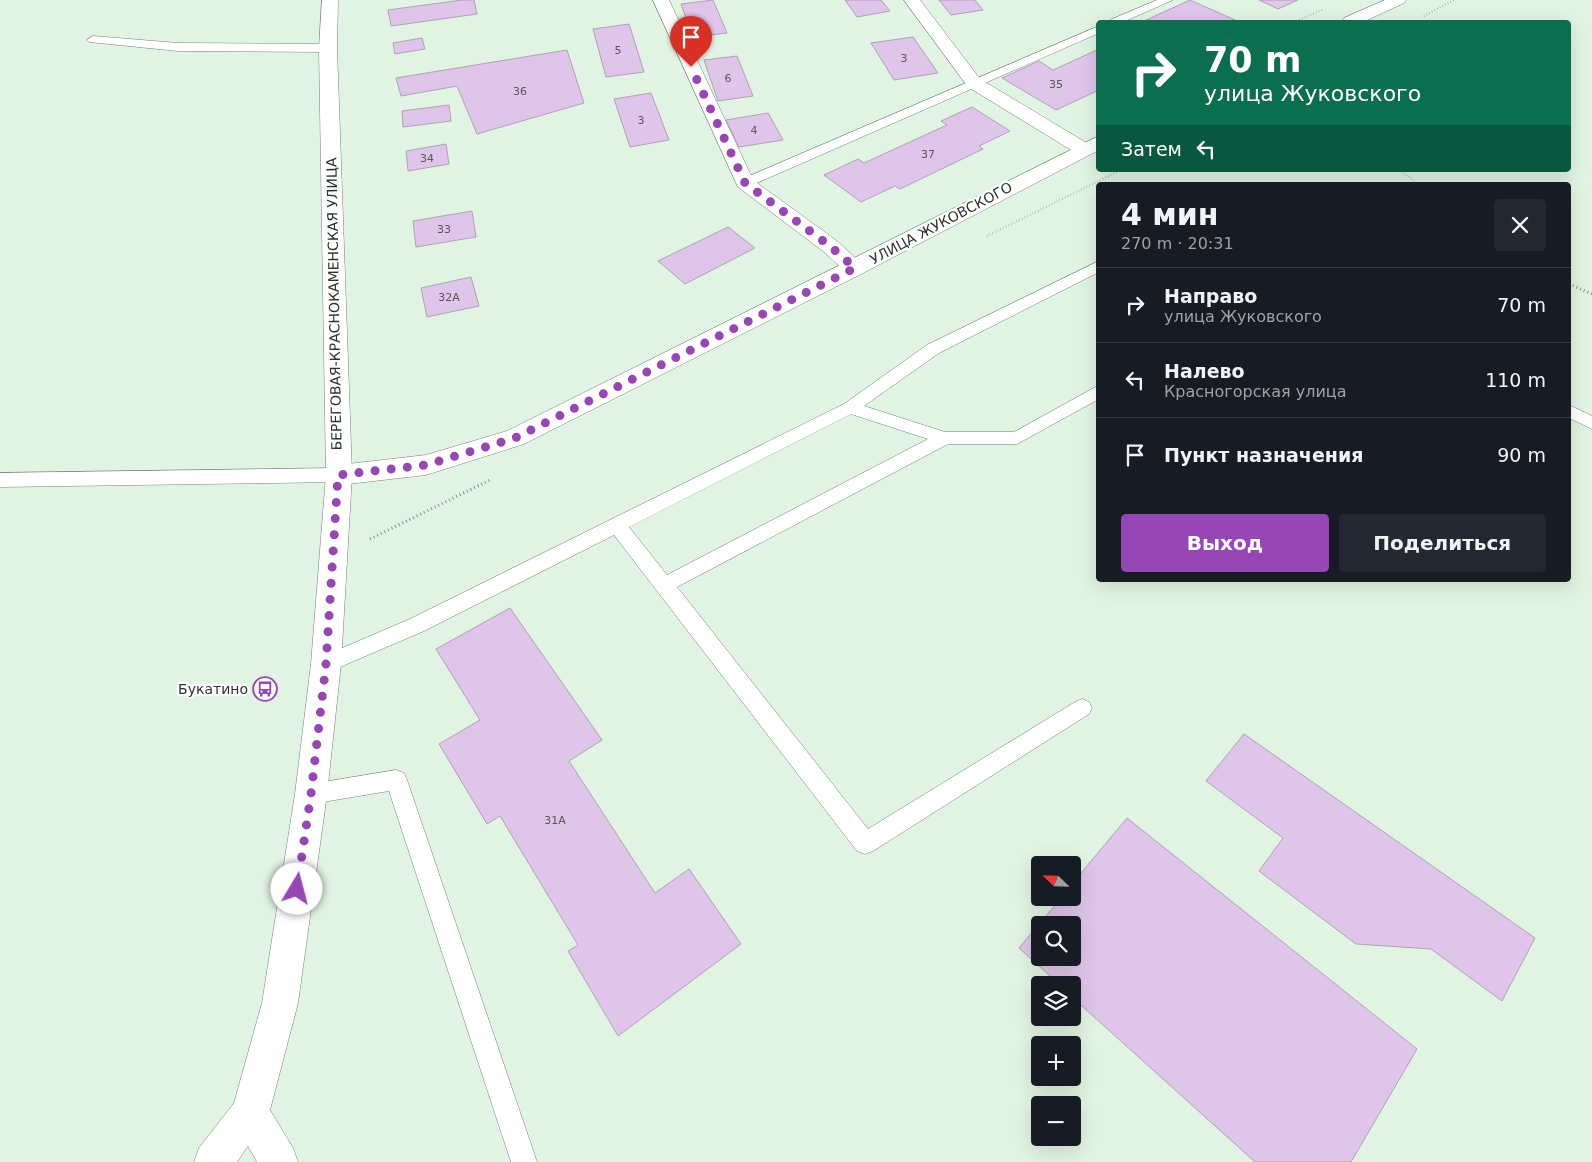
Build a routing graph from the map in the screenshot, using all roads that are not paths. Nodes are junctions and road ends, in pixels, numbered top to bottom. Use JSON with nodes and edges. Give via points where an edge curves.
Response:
{"nodes":[{"id":1,"x":330,"y":0,"type":"edge"},
{"id":2,"x":661,"y":0,"type":"edge"},
{"id":3,"x":912,"y":0,"type":"edge"},
{"id":4,"x":1167,"y":0,"type":"edge"},
{"id":5,"x":1398,"y":0,"type":"edge"},
{"id":6,"x":1119,"y":20,"type":"edge"},
{"id":7,"x":1354,"y":20,"type":"edge"},
{"id":8,"x":1096,"y":30,"type":"edge"},
{"id":9,"x":92,"y":40,"type":"dead end"},
{"id":10,"x":328,"y":48,"type":"junction"},
{"id":11,"x":974,"y":83,"type":"junction"},
{"id":12,"x":1091,"y":146,"type":"edge"},
{"id":13,"x":745,"y":183,"type":"junction"},
{"id":14,"x":855,"y":268,"type":"junction"},
{"id":15,"x":1096,"y":268,"type":"edge"},
{"id":16,"x":1096,"y":393,"type":"edge"},
{"id":17,"x":850,"y":408,"type":"junction"},
{"id":18,"x":1571,"y":412,"type":"edge"},
{"id":19,"x":1592,"y":423,"type":"edge"},
{"id":20,"x":945,"y":438,"type":"junction"},
{"id":21,"x":338,"y":475,"type":"junction"},
{"id":22,"x":0,"y":480,"type":"edge"},
{"id":23,"x":617,"y":525,"type":"junction"},
{"id":24,"x":664,"y":585,"type":"junction"},
{"id":25,"x":326,"y":664,"type":"junction"},
{"id":26,"x":1082,"y":708,"type":"dead end"},
{"id":27,"x":311,"y":794,"type":"junction"},
{"id":28,"x":250,"y":1114,"type":"junction"},
{"id":29,"x":213,"y":1162,"type":"edge"},
{"id":30,"x":279,"y":1162,"type":"edge"},
{"id":31,"x":524,"y":1162,"type":"edge"}],
"edges":[{"from":1,"to":10,"type":"street","name":"БЕРЕГОВАЯ-КРАСНОКАМЕНСКАЯ УЛИЦА"},
{"from":2,"to":13,"type":"street"},
{"from":3,"to":11,"type":"street"},
{"from":4,"to":6,"type":"lane"},
{"from":5,"to":7,"type":"street"},
{"from":8,"to":11,"type":"lane"},
{"from":9,"to":10,"type":"lane","via":[[178,48]]},
{"from":10,"to":21,"type":"street","name":"БЕРЕГОВАЯ-КРАСНОКАМЕНСКАЯ УЛИЦА"},
{"from":11,"to":12,"type":"street"},
{"from":11,"to":13,"type":"lane"},
{"from":12,"to":14,"type":"street","name":"УЛИЦА ЖУКОВСКОГО"},
{"from":13,"to":14,"type":"street"},
{"from":14,"to":21,"type":"street","name":"УЛИЦА ЖУКОВСКОГО","via":[[515,438],[426,465]]},
{"from":15,"to":17,"type":"lane","via":[[933,349]]},
{"from":16,"to":20,"type":"lane","via":[[1017,438]]},
{"from":17,"to":20,"type":"lane"},
{"from":17,"to":23,"type":"lane"},
{"from":18,"to":19,"type":"lane"},
{"from":20,"to":24,"type":"lane"},
{"from":21,"to":22,"type":"lane"},
{"from":21,"to":25,"type":"street","name":"БЕРЕГОВАЯ-КРАСНОКАМЕНСКАЯ УЛИЦА"},
{"from":23,"to":24,"type":"lane"},
{"from":23,"to":25,"type":"lane","via":[[417,625]]},
{"from":24,"to":26,"type":"lane","via":[[865,843]]},
{"from":25,"to":27,"type":"street","name":"БЕРЕГОВАЯ-КРАСНОКАМЕНСКАЯ УЛИЦА"},
{"from":27,"to":28,"type":"street","name":"БЕРЕГОВАЯ-КРАСНОКАМЕНСКАЯ УЛИЦА","via":[[280,1004]]},
{"from":27,"to":31,"type":"lane","via":[[396,780]]},
{"from":28,"to":29,"type":"street"},
{"from":28,"to":30,"type":"street"}]}
